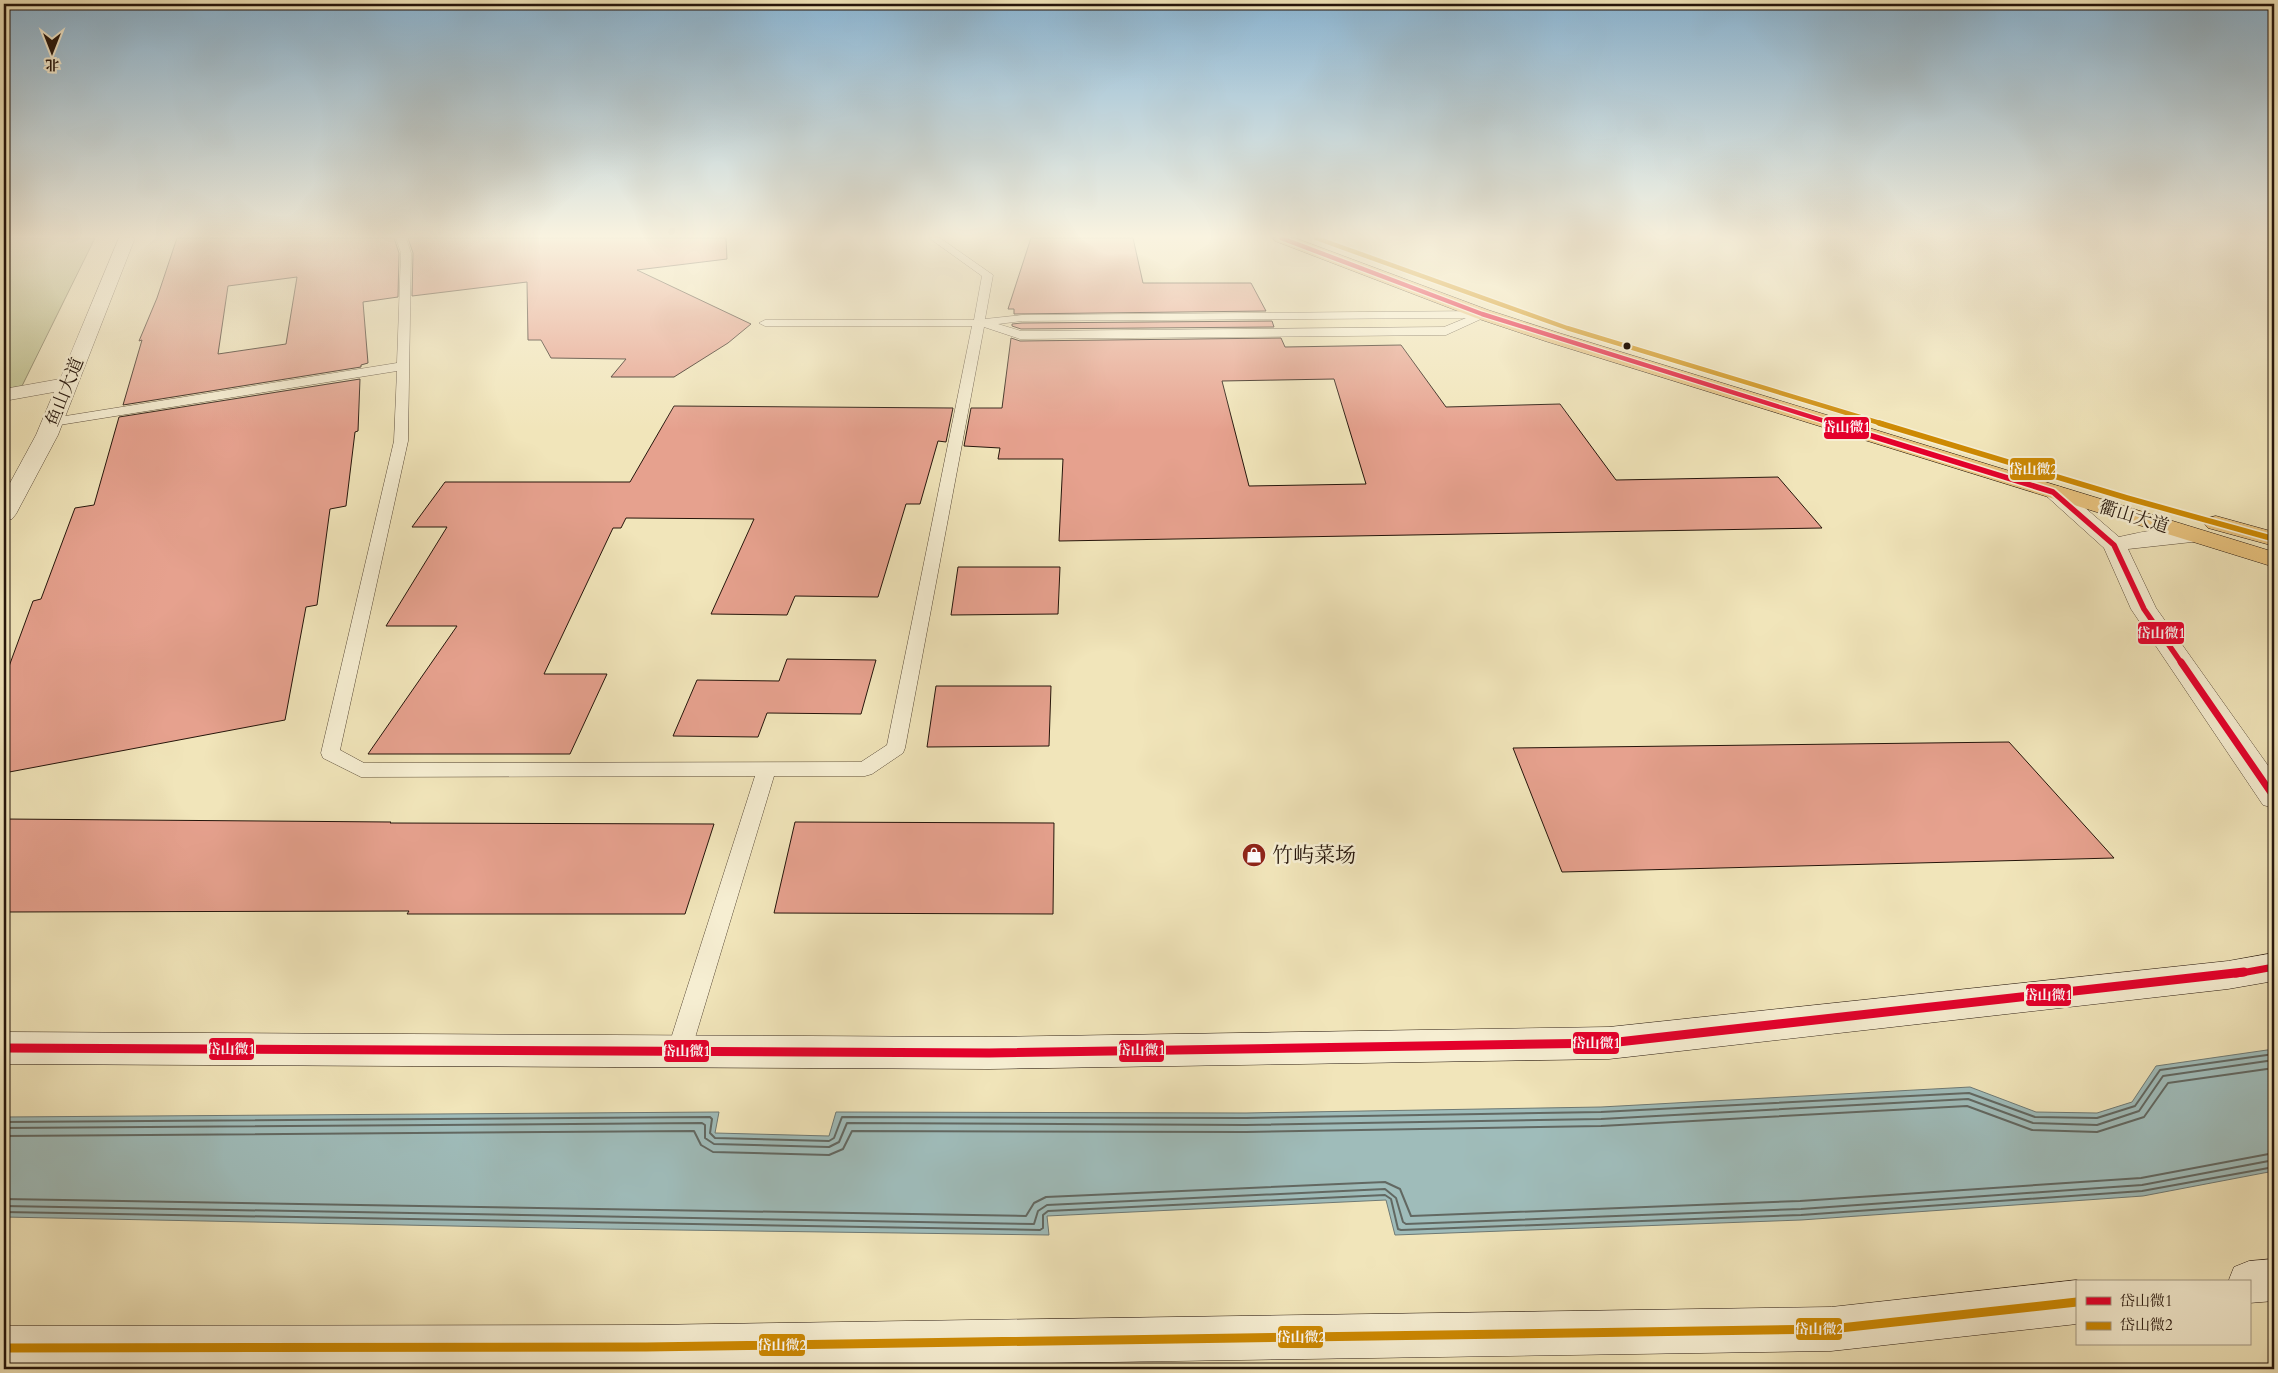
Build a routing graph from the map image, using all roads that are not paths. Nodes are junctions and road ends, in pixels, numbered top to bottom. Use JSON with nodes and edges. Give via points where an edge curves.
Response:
{"nodes":[{"id":1,"x":102,"y":302,"type":"edge"},
{"id":2,"x":405,"y":302,"type":"edge"},
{"id":3,"x":983,"y":302,"type":"edge"},
{"id":4,"x":1450,"y":302,"type":"edge"},
{"id":5,"x":1495,"y":302,"type":"edge"},
{"id":6,"x":1482,"y":314,"type":"junction"},
{"id":7,"x":765,"y":323,"type":"dead end"},
{"id":8,"x":980,"y":323,"type":"junction"},
{"id":9,"x":403,"y":366,"type":"junction"},
{"id":10,"x":68,"y":384,"type":"junction"},
{"id":11,"x":4,"y":395,"type":"edge"},
{"id":12,"x":53,"y":422,"type":"junction"},
{"id":13,"x":2053,"y":492,"type":"junction"},
{"id":14,"x":4,"y":514,"type":"edge"},
{"id":15,"x":2192,"y":534,"type":"junction"},
{"id":16,"x":2274,"y":539,"type":"edge"},
{"id":17,"x":2114,"y":545,"type":"junction"},
{"id":18,"x":2274,"y":560,"type":"edge"},
{"id":19,"x":767,"y":769,"type":"junction"},
{"id":20,"x":2274,"y":797,"type":"edge"},
{"id":21,"x":2274,"y":968,"type":"edge"},
{"id":22,"x":4,"y":1048,"type":"edge"},
{"id":23,"x":679,"y":1051,"type":"junction"},
{"id":24,"x":2274,"y":1280,"type":"edge"},
{"id":25,"x":2250,"y":1282,"type":"edge"},
{"id":26,"x":2076,"y":1302,"type":"edge"},
{"id":27,"x":4,"y":1348,"type":"edge"}],
"edges":[{"from":1,"to":10,"type":"main road","name":"鱼山大道"},
{"from":2,"to":9,"type":"lane"},
{"from":3,"to":8,"type":"lane"},
{"from":4,"to":6,"type":"main road","name":"衢山大道"},
{"from":5,"to":16,"type":"main road","name":"衢山大道","via":[[1567,328],[2127,498]]},
{"from":6,"to":8,"type":"lane","via":[[1022,318]]},
{"from":6,"to":8,"type":"lane","via":[[1446,331],[1020,335]]},
{"from":6,"to":13,"type":"main road","name":"衢山大道"},
{"from":7,"to":8,"type":"lane"},
{"from":8,"to":19,"type":"lane","via":[[896,748],[865,769]]},
{"from":9,"to":12,"type":"lane"},
{"from":9,"to":19,"type":"lane","via":[[400,441],[330,753],[361,770]]},
{"from":10,"to":11,"type":"main road"},
{"from":10,"to":12,"type":"main road","name":"鱼山大道"},
{"from":12,"to":14,"type":"main road","name":"鱼山大道"},
{"from":13,"to":15,"type":"main road","name":"衢山大道"},
{"from":13,"to":17,"type":"main road"},
{"from":15,"to":17,"type":"main road"},
{"from":15,"to":18,"type":"main road","name":"衢山大道"},
{"from":17,"to":20,"type":"main road","via":[[2144,609]]},
{"from":19,"to":23,"type":"lane"},
{"from":21,"to":23,"type":"main road","via":[[1609,1043],[989,1052]]},
{"from":22,"to":23,"type":"main road"},
{"from":24,"to":25,"type":"main road"},
{"from":26,"to":27,"type":"main road","via":[[1822,1329],[646,1347]]}]}
